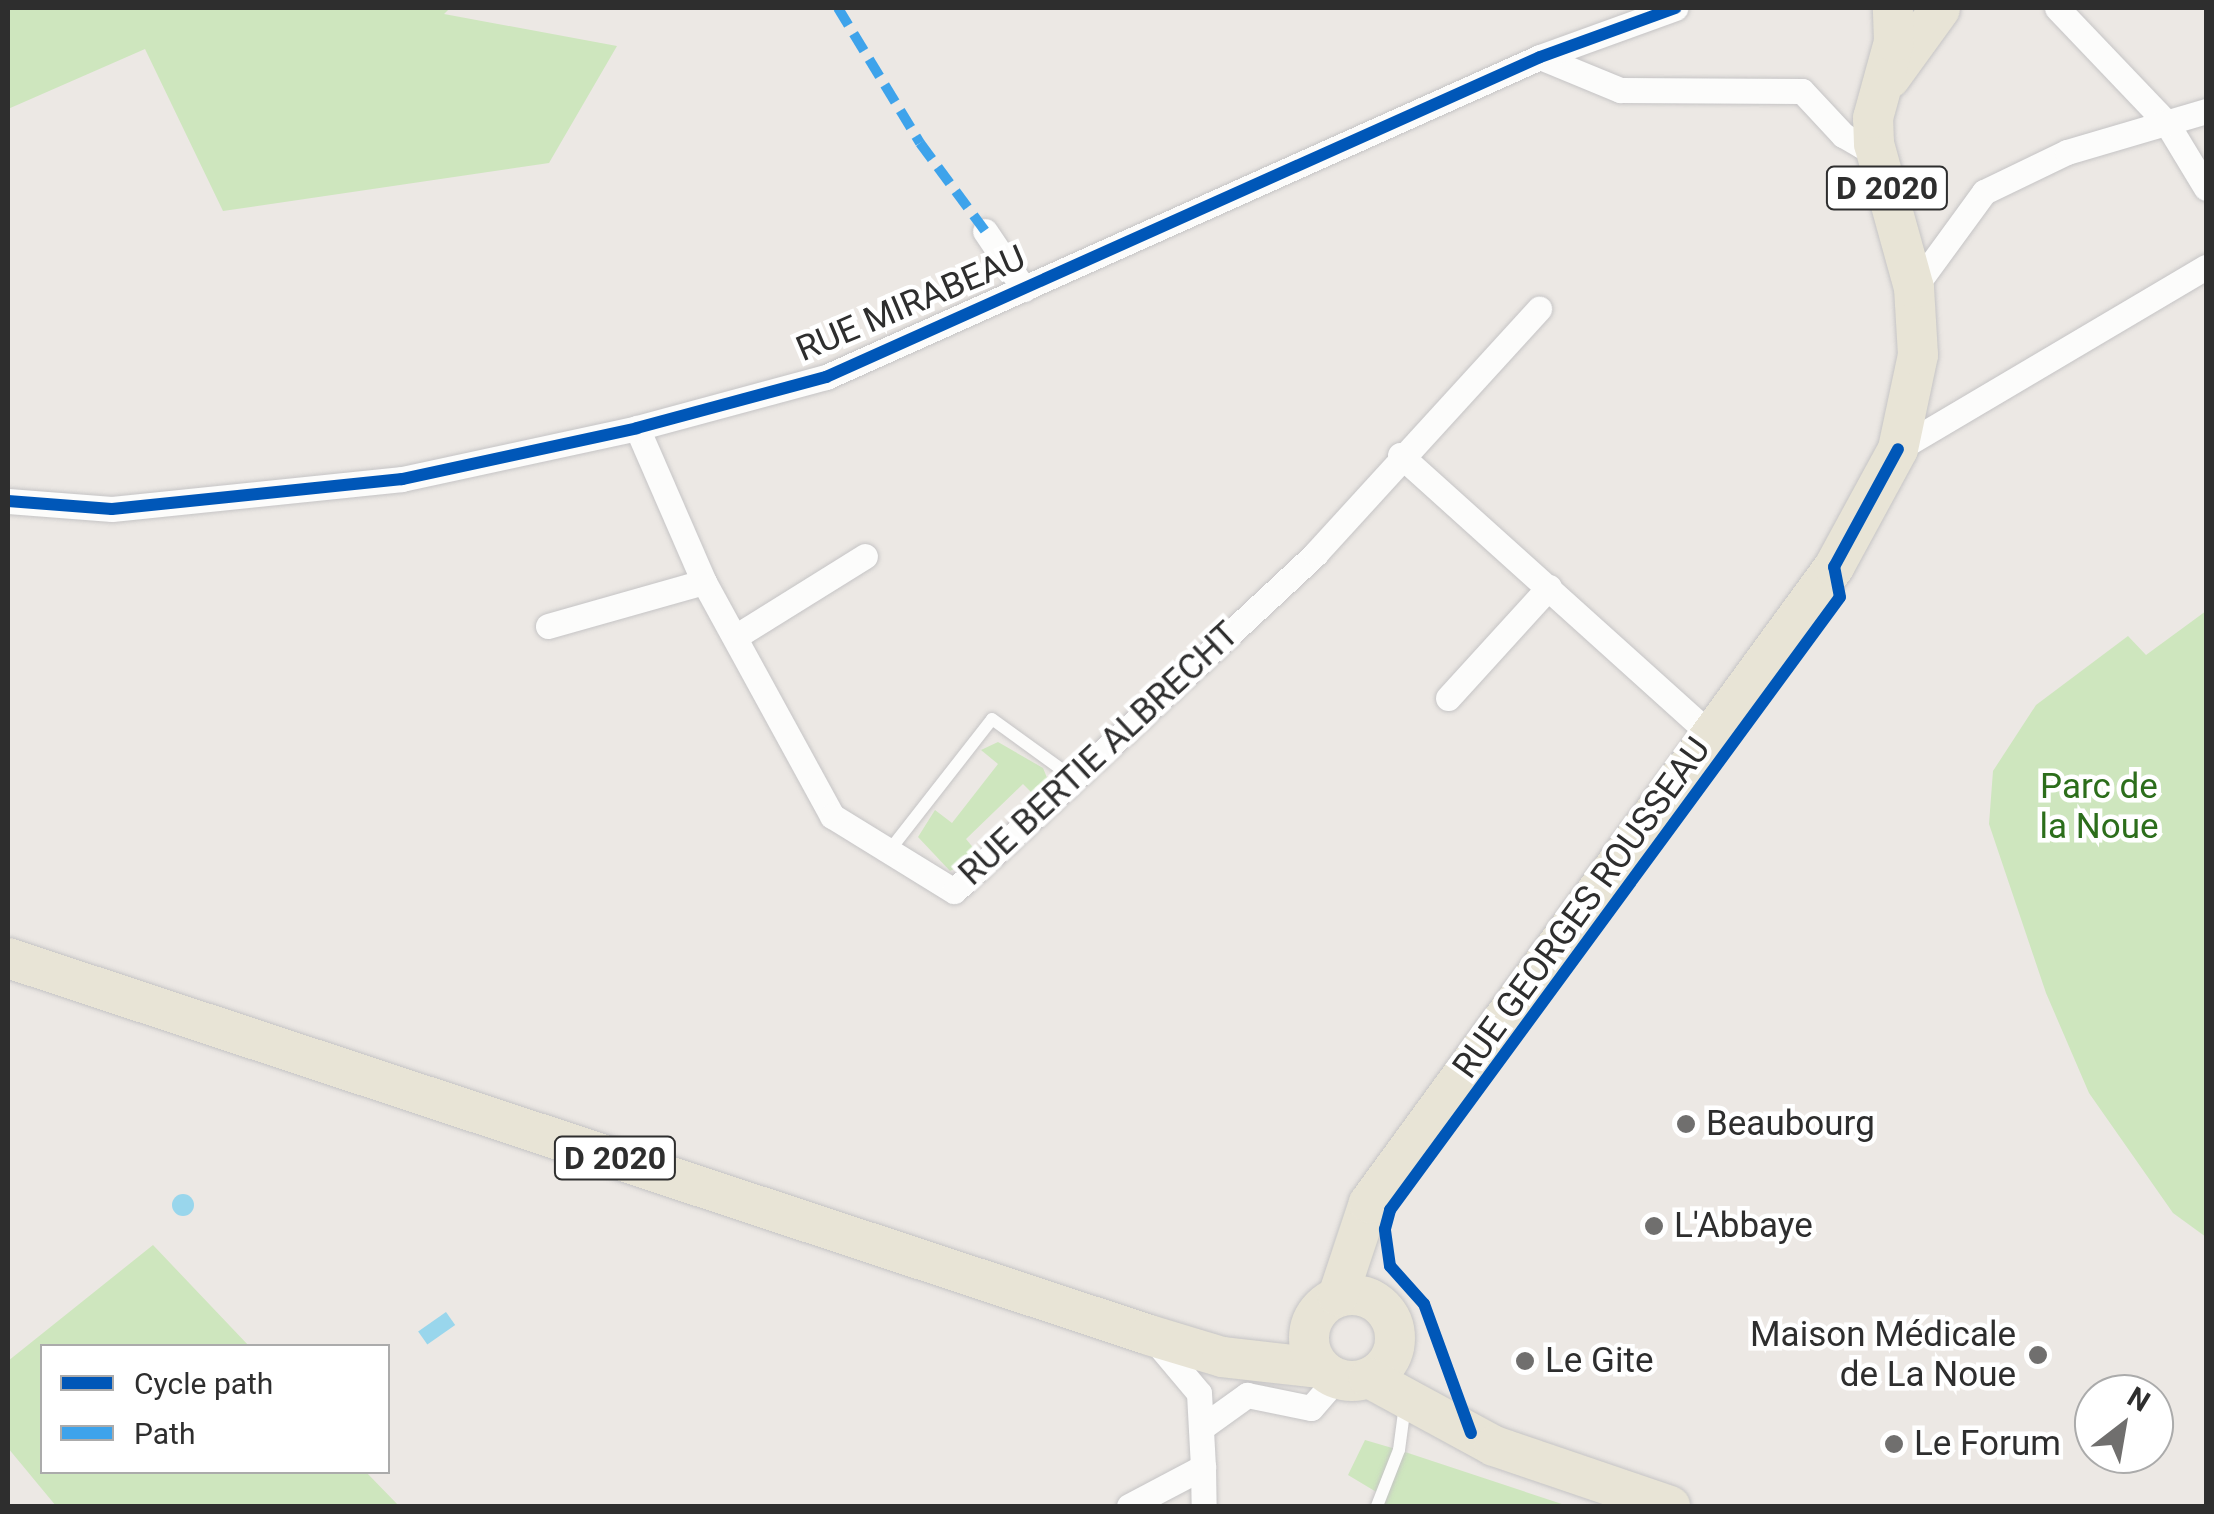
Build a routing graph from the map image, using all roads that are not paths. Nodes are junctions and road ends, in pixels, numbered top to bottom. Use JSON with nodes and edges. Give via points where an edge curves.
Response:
{"nodes":[{"id":1,"x":1675,"y":8,"type":"edge"},
{"id":2,"x":1896,"y":8,"type":"edge"},
{"id":3,"x":1941,"y":8,"type":"edge"},
{"id":4,"x":2057,"y":8,"type":"edge"},
{"id":5,"x":1540,"y":57,"type":"junction"},
{"id":6,"x":1880,"y":88,"type":"junction"},
{"id":7,"x":2206,"y":111,"type":"edge"},
{"id":8,"x":2166,"y":122,"type":"junction"},
{"id":9,"x":1874,"y":144,"type":"junction"},
{"id":10,"x":2206,"y":188,"type":"edge"},
{"id":11,"x":985,"y":231,"type":"dead end"},
{"id":12,"x":2206,"y":267,"type":"edge"},
{"id":13,"x":1914,"y":288,"type":"junction"},
{"id":14,"x":1024,"y":289,"type":"junction"},
{"id":15,"x":1539,"y":310,"type":"dead end"},
{"id":16,"x":636,"y":428,"type":"junction"},
{"id":17,"x":1898,"y":449,"type":"junction"},
{"id":18,"x":1400,"y":454,"type":"junction"},
{"id":19,"x":8,"y":501,"type":"edge"},
{"id":20,"x":865,"y":556,"type":"dead end"},
{"id":21,"x":704,"y":582,"type":"junction"},
{"id":22,"x":1549,"y":587,"type":"junction"},
{"id":23,"x":548,"y":626,"type":"dead end"},
{"id":24,"x":735,"y":638,"type":"junction"},
{"id":25,"x":1448,"y":698,"type":"dead end"},
{"id":26,"x":1709,"y":733,"type":"junction"},
{"id":27,"x":1075,"y":779,"type":"junction"},
{"id":28,"x":889,"y":851,"type":"junction"},
{"id":29,"x":8,"y":958,"type":"edge"},
{"id":30,"x":1341,"y":1307,"type":"junction"},
{"id":31,"x":1149,"y":1335,"type":"junction"},
{"id":32,"x":1395,"y":1345,"type":"junction"},
{"id":33,"x":1226,"y":1357,"type":"junction"},
{"id":34,"x":1342,"y":1375,"type":"junction"},
{"id":35,"x":1199,"y":1394,"type":"junction"},
{"id":36,"x":1406,"y":1397,"type":"junction"},
{"id":37,"x":1201,"y":1428,"type":"junction"},
{"id":38,"x":1471,"y":1433,"type":"junction"},
{"id":39,"x":1203,"y":1467,"type":"junction"},
{"id":40,"x":1129,"y":1506,"type":"edge"},
{"id":41,"x":1204,"y":1506,"type":"edge"},
{"id":42,"x":1378,"y":1506,"type":"edge"},
{"id":43,"x":1670,"y":1506,"type":"edge"}],
"edges":[{"from":1,"to":5,"type":"street","name":"RUE MIRABEAU"},
{"from":2,"to":3,"type":"main road","via":[[1922,16]]},
{"from":2,"to":6,"type":"main road","number":"D 2020"},
{"from":3,"to":6,"type":"main road"},
{"from":4,"to":8,"type":"street"},
{"from":5,"to":9,"type":"street","via":[[1620,90],[1802,91],[1843,135],[1862,146]]},
{"from":5,"to":14,"type":"street","name":"RUE MIRABEAU"},
{"from":6,"to":9,"type":"main road","name":"RUE GEORGES ROUSSEAU","number":"D 2020"},
{"from":7,"to":8,"type":"street"},
{"from":8,"to":10,"type":"street"},
{"from":8,"to":13,"type":"street","via":[[2067,152],[1984,192],[1947,234]]},
{"from":9,"to":13,"type":"main road","name":"RUE GEORGES ROUSSEAU","number":"D 2020"},
{"from":11,"to":14,"type":"street"},
{"from":12,"to":17,"type":"street"},
{"from":13,"to":17,"type":"main road","name":"RUE GEORGES ROUSSEAU","number":"D 2020","via":[[1918,354]]},
{"from":14,"to":16,"type":"street","name":"RUE MIRABEAU","via":[[826,378]]},
{"from":15,"to":18,"type":"street","name":"RUE BERTIE ALBRECHT"},
{"from":16,"to":19,"type":"street","name":"RUE MIRABEAU","via":[[402,478],[112,509]]},
{"from":16,"to":21,"type":"street","name":"RUE BERTIE ALBRECHT"},
{"from":17,"to":26,"type":"main road","name":"RUE GEORGES ROUSSEAU","number":"D 2020","via":[[1834,567]]},
{"from":18,"to":22,"type":"street"},
{"from":18,"to":27,"type":"street","name":"RUE BERTIE ALBRECHT","via":[[1316,552]]},
{"from":20,"to":24,"type":"street"},
{"from":21,"to":23,"type":"street"},
{"from":21,"to":24,"type":"street","name":"RUE BERTIE ALBRECHT"},
{"from":22,"to":25,"type":"street"},
{"from":22,"to":26,"type":"street"},
{"from":24,"to":28,"type":"street","name":"RUE BERTIE ALBRECHT","via":[[832,816]]},
{"from":26,"to":30,"type":"main road","name":"RUE GEORGES ROUSSEAU","number":"D 2020","via":[[1466,1064],[1358,1225]]},
{"from":27,"to":28,"type":"street","name":"RUE BERTIE ALBRECHT","via":[[954,892]]},
{"from":27,"to":28,"type":"lane","via":[[992,719]]},
{"from":29,"to":31,"type":"main road","number":"D 2020"},
{"from":30,"to":32,"type":"main road","via":[[1391,1318]]},
{"from":30,"to":33,"type":"main road"},
{"from":30,"to":34,"type":"main road","via":[[1310,1348]]},
{"from":31,"to":33,"type":"main road","number":"D 2020"},
{"from":31,"to":35,"type":"street"},
{"from":32,"to":34,"type":"main road"},
{"from":32,"to":38,"type":"main road"},
{"from":33,"to":34,"type":"main road","number":"D 2020"},
{"from":33,"to":35,"type":"street"},
{"from":34,"to":36,"type":"main road"},
{"from":34,"to":37,"type":"street","via":[[1311,1408],[1246,1394]]},
{"from":35,"to":37,"type":"street"},
{"from":36,"to":38,"type":"main road"},
{"from":36,"to":42,"type":"lane","via":[[1399,1450]]},
{"from":37,"to":39,"type":"street"},
{"from":38,"to":43,"type":"main road"},
{"from":39,"to":40,"type":"street"},
{"from":39,"to":41,"type":"street"}]}
